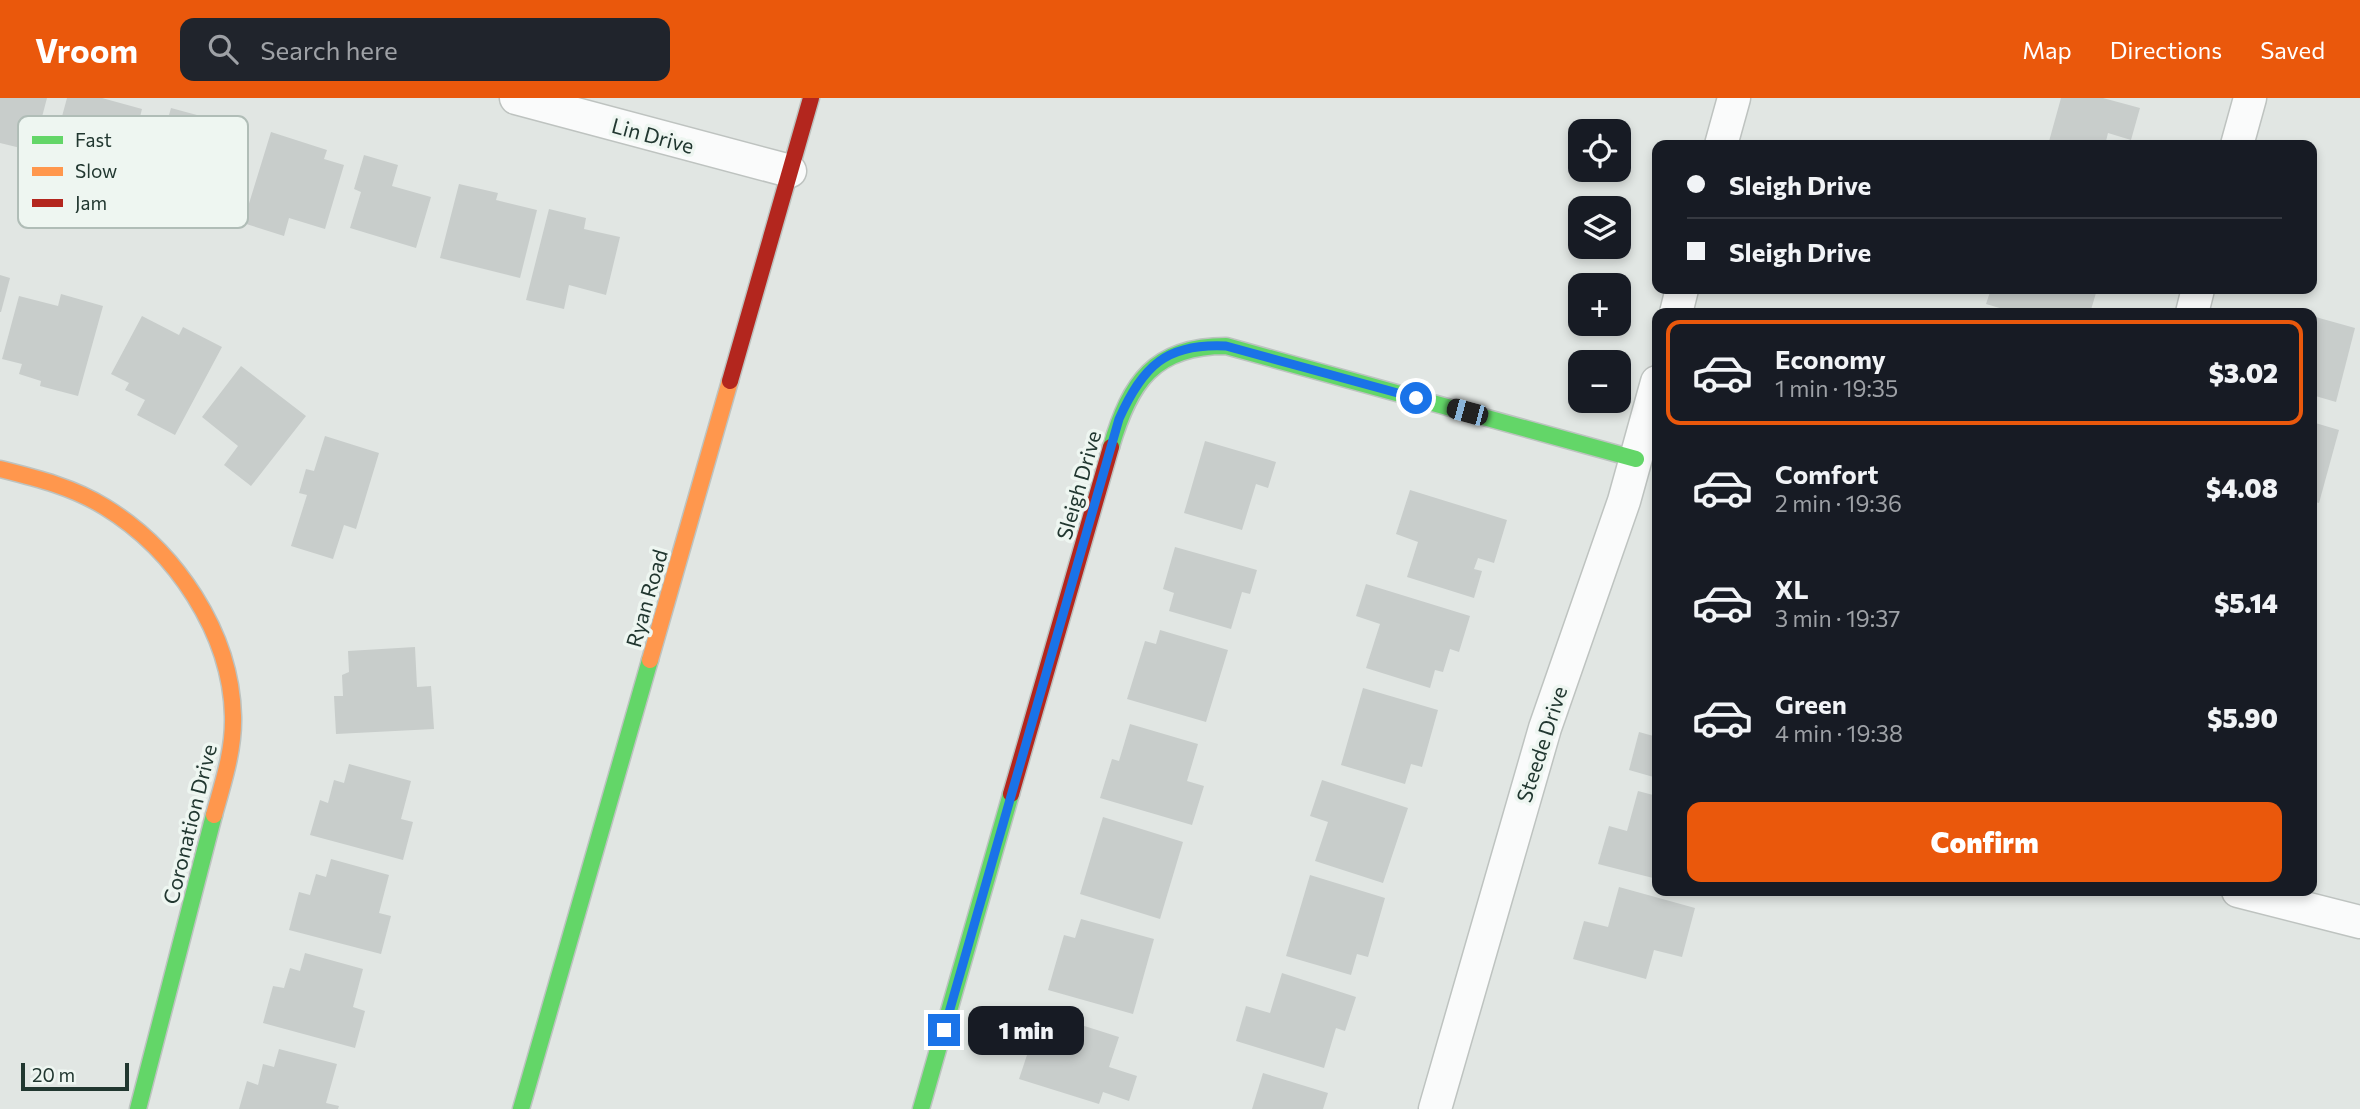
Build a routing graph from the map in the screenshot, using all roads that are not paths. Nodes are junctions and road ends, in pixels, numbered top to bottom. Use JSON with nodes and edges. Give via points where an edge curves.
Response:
{"nodes":[{"id":1,"x":516,"y":98,"type":"edge"},
{"id":2,"x":811,"y":98,"type":"edge"},
{"id":3,"x":1734,"y":98,"type":"edge"},
{"id":4,"x":2250,"y":98,"type":"edge"},
{"id":5,"x":1722,"y":140,"type":"edge"},
{"id":6,"x":2238,"y":140,"type":"edge"},
{"id":7,"x":790,"y":171,"type":"junction"},
{"id":8,"x":1652,"y":400,"type":"edge"},
{"id":9,"x":1636,"y":459,"type":"junction"},
{"id":10,"x":0,"y":469,"type":"edge"},
{"id":11,"x":2258,"y":896,"type":"edge"},
{"id":12,"x":2360,"y":922,"type":"edge"},
{"id":13,"x":138,"y":1109,"type":"edge"},
{"id":14,"x":521,"y":1109,"type":"edge"},
{"id":15,"x":921,"y":1109,"type":"edge"},
{"id":16,"x":1435,"y":1109,"type":"edge"}],
"edges":[{"from":1,"to":7,"type":"street","name":"Lin Drive"},
{"from":2,"to":7,"type":"street","name":"Ryan Road"},
{"from":3,"to":5,"type":"street"},
{"from":4,"to":6,"type":"street"},
{"from":7,"to":14,"type":"street","name":"Ryan Road"},
{"from":8,"to":9,"type":"street","name":"Steede Drive"},
{"from":9,"to":15,"type":"street","name":"Sleigh Drive","via":[[1226,346],[1186,347],[1146,372],[1119,419]]},
{"from":9,"to":16,"type":"street","name":"Steede Drive","via":[[1545,729]]},
{"from":10,"to":13,"type":"street","name":"Coronation Drive","via":[[68,490],[103,505],[136,527],[169,558],[208,619],[225,669],[233,712],[230,754]]},
{"from":11,"to":12,"type":"street"}]}
